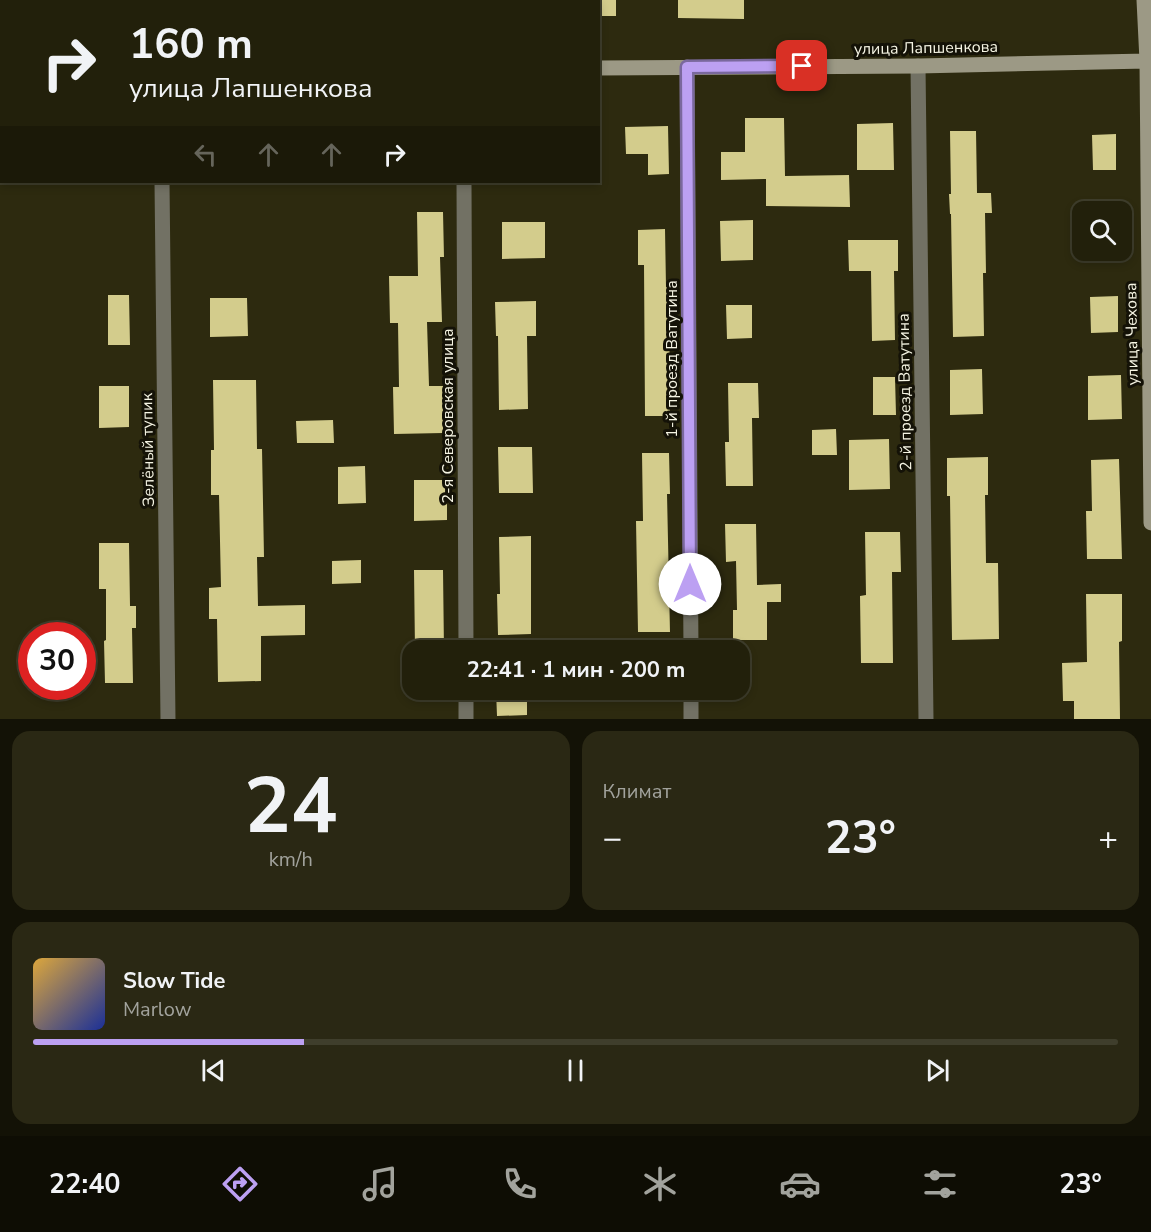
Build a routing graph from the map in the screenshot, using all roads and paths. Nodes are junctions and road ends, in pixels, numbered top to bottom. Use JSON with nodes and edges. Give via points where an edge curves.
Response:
{"nodes":[{"id":1,"x":1144,"y":0,"type":"edge"},
{"id":2,"x":1147,"y":61,"type":"junction"},
{"id":3,"x":918,"y":66,"type":"junction"},
{"id":4,"x":687,"y":67,"type":"junction"},
{"id":5,"x":600,"y":68,"type":"edge"},
{"id":6,"x":162,"y":183,"type":"edge"},
{"id":7,"x":464,"y":183,"type":"edge"},
{"id":8,"x":1151,"y":523,"type":"edge"},
{"id":9,"x":466,"y":640,"type":"edge"},
{"id":10,"x":691,"y":640,"type":"edge"},
{"id":11,"x":466,"y":700,"type":"edge"},
{"id":12,"x":691,"y":700,"type":"edge"},
{"id":13,"x":168,"y":719,"type":"edge"},
{"id":14,"x":466,"y":719,"type":"edge"},
{"id":15,"x":691,"y":719,"type":"edge"},
{"id":16,"x":926,"y":719,"type":"edge"}],
"edges":[{"from":1,"to":2,"type":"street","name":"улица Чехова"},
{"from":2,"to":3,"type":"street","name":"улица Лапшенкова"},
{"from":2,"to":8,"type":"street","name":"улица Чехова"},
{"from":3,"to":4,"type":"street","name":"улица Лапшенкова"},
{"from":3,"to":16,"type":"street","name":"2-й проезд Ватутина"},
{"from":4,"to":5,"type":"street","name":"улица Лапшенкова"},
{"from":4,"to":10,"type":"street","name":"1-й проезд Ватутина"},
{"from":6,"to":13,"type":"street","name":"Зелёный тупик"},
{"from":7,"to":9,"type":"street","name":"2-я Северовская улица"},
{"from":11,"to":14,"type":"street"},
{"from":12,"to":15,"type":"street"}]}
